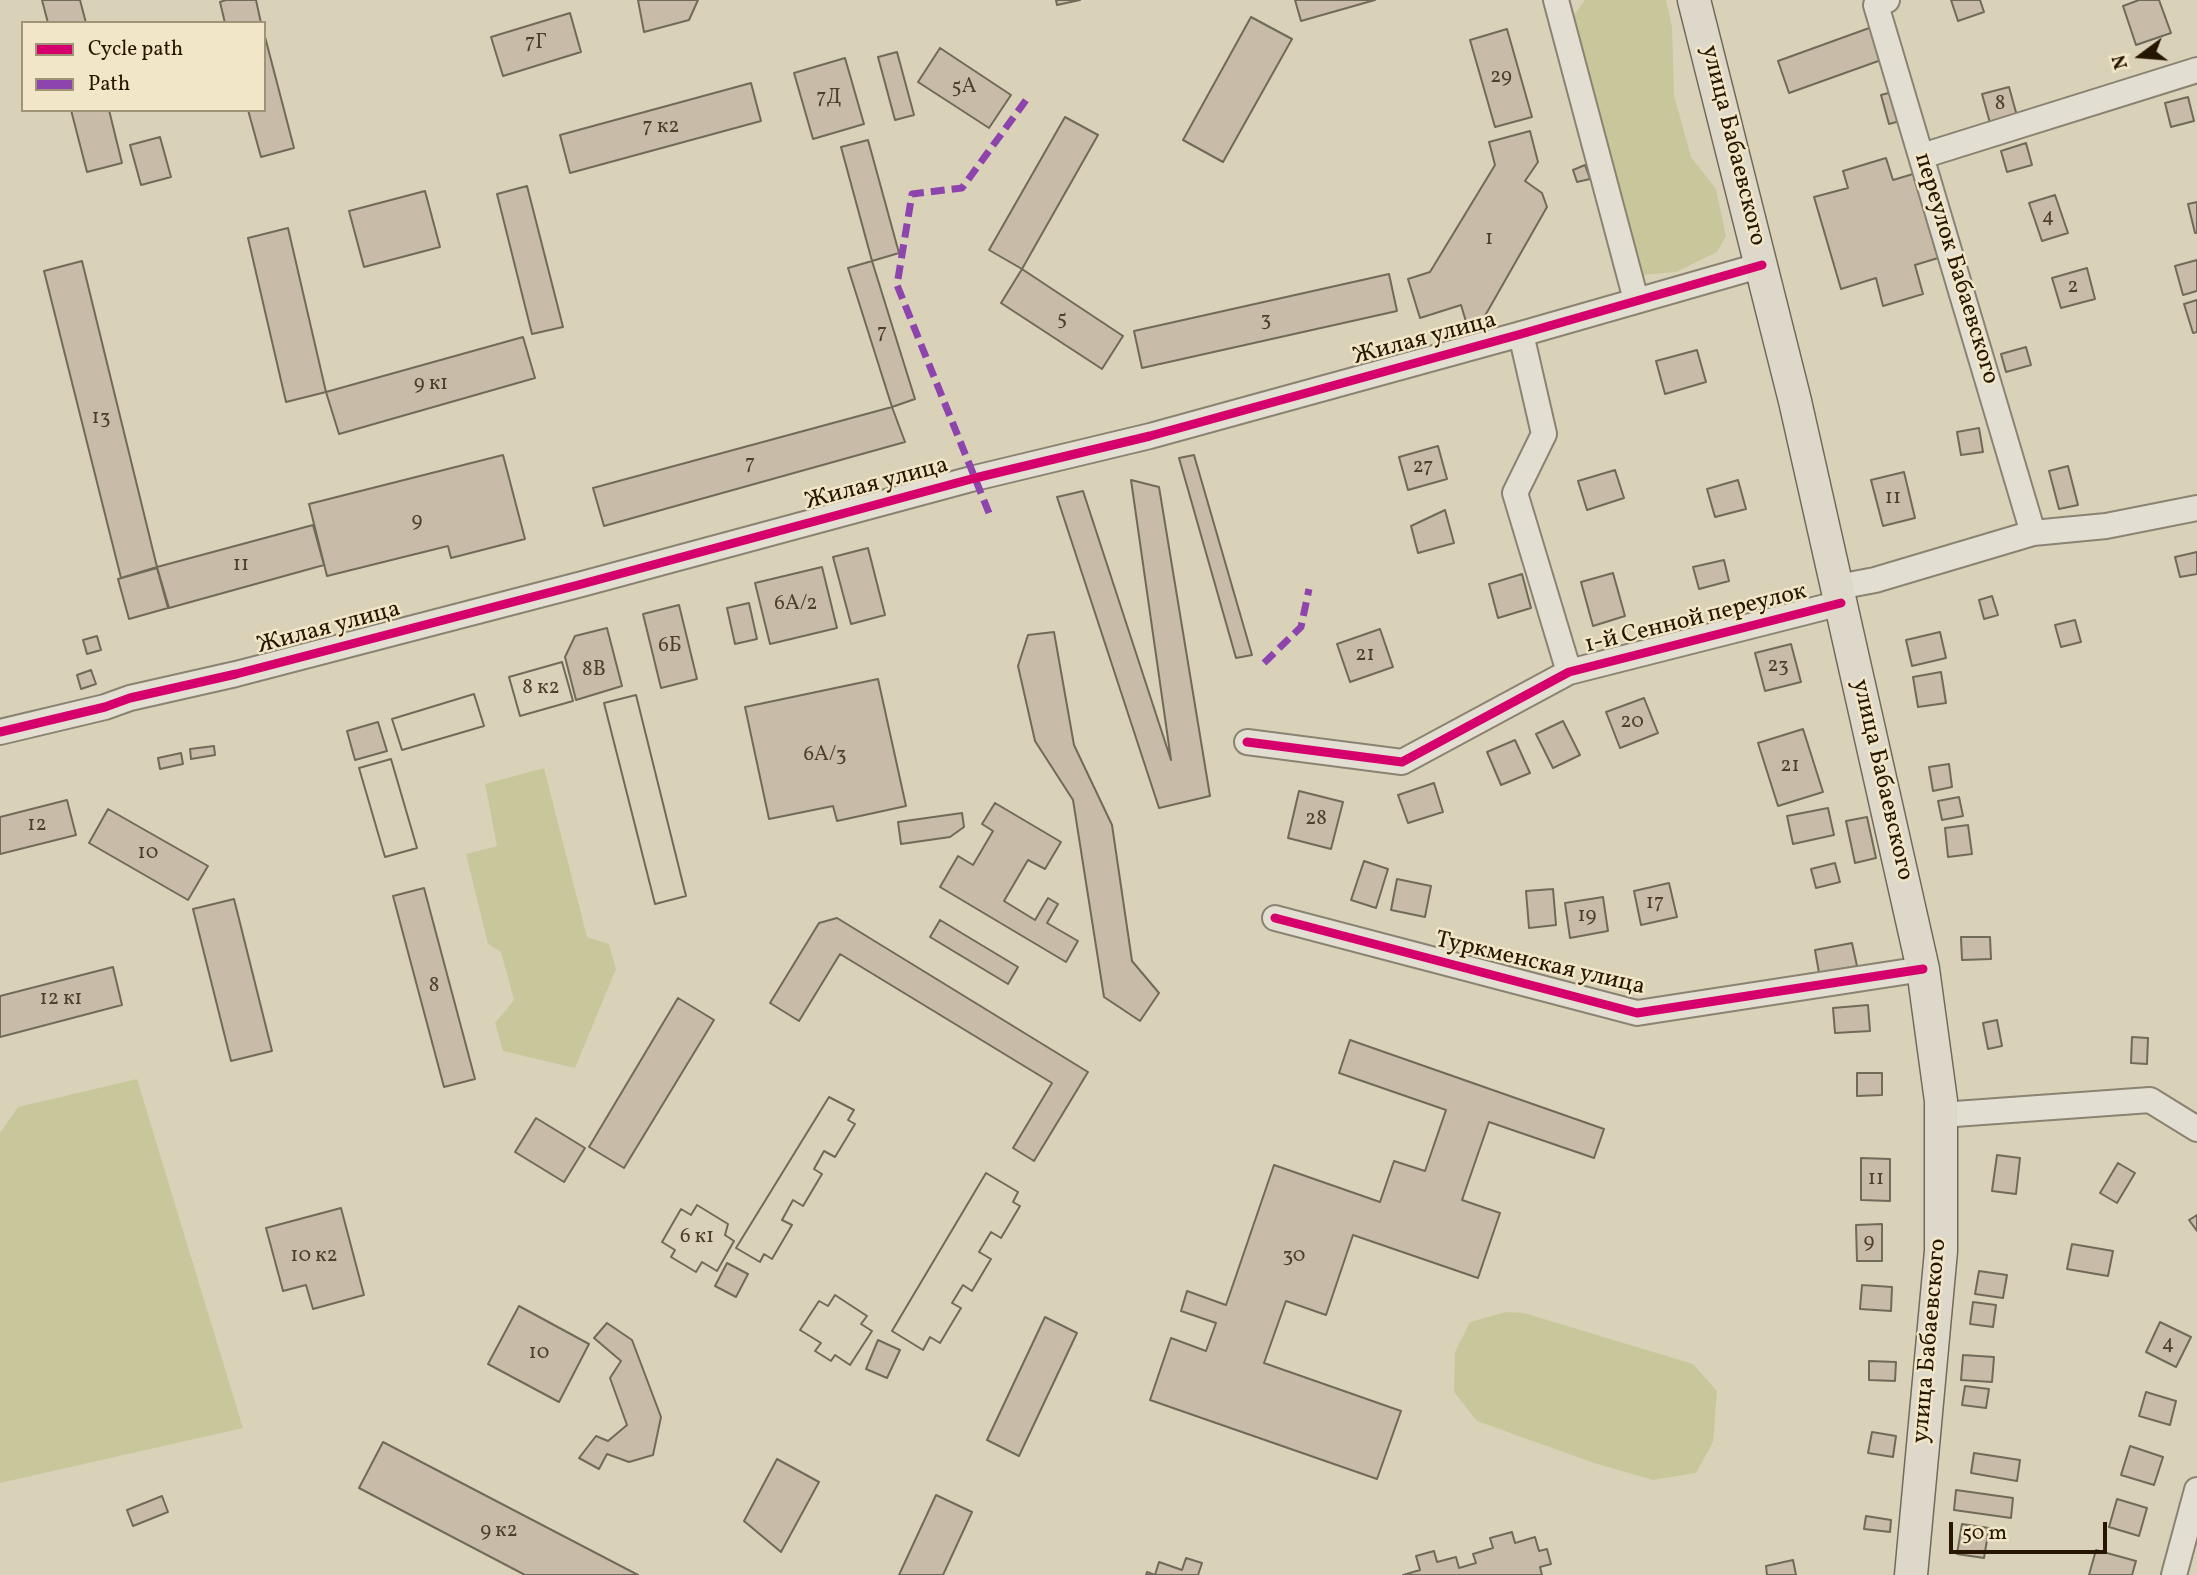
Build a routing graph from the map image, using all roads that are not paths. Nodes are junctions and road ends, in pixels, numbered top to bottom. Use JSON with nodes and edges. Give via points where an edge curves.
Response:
{"nodes":[{"id":1,"x":1556,"y":0,"type":"edge"},
{"id":2,"x":1694,"y":0,"type":"edge"},
{"id":3,"x":1882,"y":3,"type":"edge"},
{"id":4,"x":2197,"y":70,"type":"edge"},
{"id":5,"x":1922,"y":156,"type":"junction"},
{"id":6,"x":1762,"y":265,"type":"junction"},
{"id":7,"x":1636,"y":300,"type":"junction"},
{"id":8,"x":1521,"y":334,"type":"junction"},
{"id":9,"x":2197,"y":508,"type":"edge"},
{"id":10,"x":2033,"y":533,"type":"junction"},
{"id":11,"x":1840,"y":595,"type":"junction"},
{"id":12,"x":1569,"y":673,"type":"junction"},
{"id":13,"x":0,"y":732,"type":"edge"},
{"id":14,"x":1247,"y":742,"type":"dead end"},
{"id":15,"x":1275,"y":918,"type":"dead end"},
{"id":16,"x":1923,"y":969,"type":"junction"},
{"id":17,"x":1941,"y":1115,"type":"junction"},
{"id":18,"x":2197,"y":1129,"type":"edge"},
{"id":19,"x":2197,"y":1490,"type":"edge"},
{"id":20,"x":2192,"y":1532,"type":"edge"},
{"id":21,"x":1911,"y":1575,"type":"edge"},
{"id":22,"x":2174,"y":1575,"type":"edge"}],
"edges":[{"from":1,"to":7,"type":"street"},
{"from":2,"to":6,"type":"main road","name":"улица Бабаевского"},
{"from":3,"to":5,"type":"street","name":"переулок Бабаевского"},
{"from":4,"to":5,"type":"street"},
{"from":5,"to":10,"type":"street","name":"переулок Бабаевского"},
{"from":6,"to":7,"type":"street","name":"Жилая улица"},
{"from":6,"to":11,"type":"main road","name":"улица Бабаевского"},
{"from":7,"to":8,"type":"street","name":"Жилая улица"},
{"from":8,"to":12,"type":"street","via":[[1544,435],[1515,493]]},
{"from":8,"to":13,"type":"street","name":"Жилая улица","via":[[1150,436]]},
{"from":9,"to":10,"type":"street","name":"1-й Сенной переулок","via":[[2106,526]]},
{"from":10,"to":11,"type":"street","name":"1-й Сенной переулок","via":[[1875,580]]},
{"from":11,"to":12,"type":"street","name":"1-й Сенной переулок"},
{"from":11,"to":16,"type":"main road","name":"улица Бабаевского"},
{"from":12,"to":14,"type":"street","name":"1-й Сенной переулок","via":[[1402,762]]},
{"from":15,"to":16,"type":"street","name":"Туркменская улица","via":[[1637,1013]]},
{"from":16,"to":17,"type":"main road","name":"улица Бабаевского"},
{"from":17,"to":18,"type":"street","via":[[2150,1100]]},
{"from":17,"to":21,"type":"main road","name":"улица Бабаевского","via":[[1941,1251]]},
{"from":19,"to":20,"type":"street"},
{"from":20,"to":22,"type":"street"}]}
